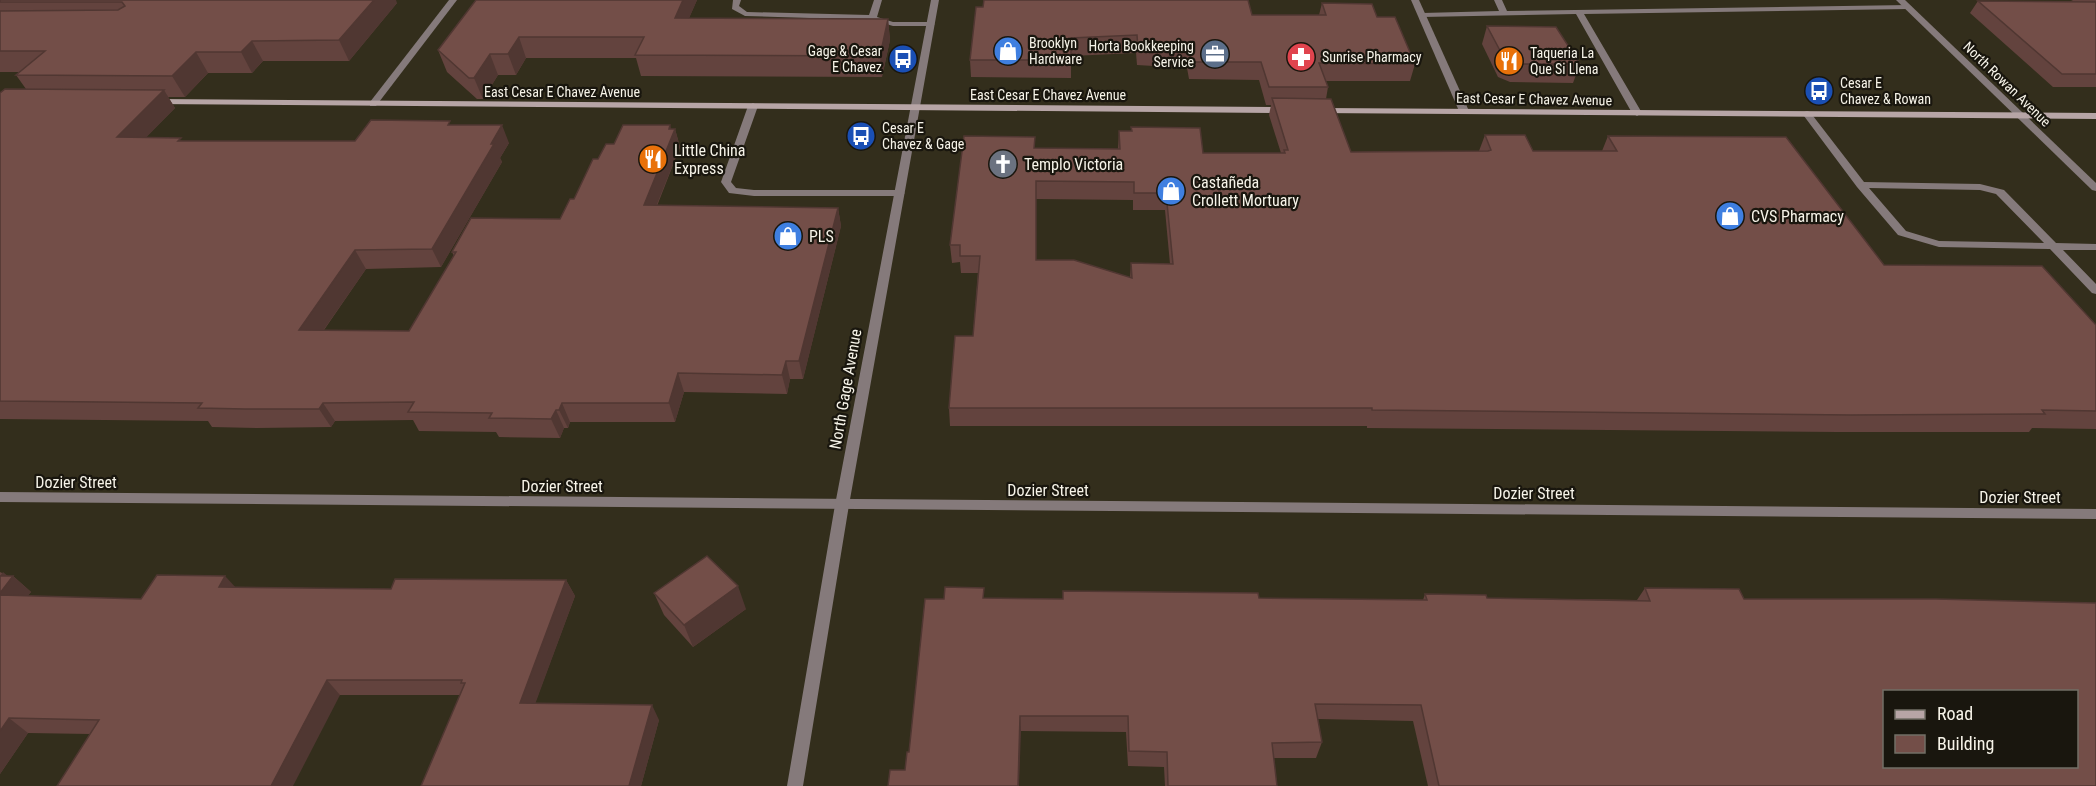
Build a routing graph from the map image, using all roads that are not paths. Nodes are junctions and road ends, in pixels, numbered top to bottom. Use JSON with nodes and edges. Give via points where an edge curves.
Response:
{"nodes":[{"id":1,"x":453,"y":0,"type":"edge"},
{"id":2,"x":737,"y":0,"type":"edge"},
{"id":3,"x":878,"y":0,"type":"edge"},
{"id":4,"x":935,"y":0,"type":"edge"},
{"id":5,"x":1415,"y":0,"type":"edge"},
{"id":6,"x":1498,"y":0,"type":"edge"},
{"id":7,"x":1900,"y":0,"type":"edge"},
{"id":8,"x":1908,"y":8,"type":"junction"},
{"id":9,"x":1579,"y":12,"type":"junction"},
{"id":10,"x":1504,"y":13,"type":"junction"},
{"id":11,"x":1422,"y":15,"type":"junction"},
{"id":12,"x":872,"y":18,"type":"junction"},
{"id":13,"x":931,"y":24,"type":"junction"},
{"id":14,"x":140,"y":102,"type":"edge"},
{"id":15,"x":373,"y":104,"type":"junction"},
{"id":16,"x":753,"y":106,"type":"junction"},
{"id":17,"x":917,"y":108,"type":"junction"},
{"id":18,"x":1300,"y":110,"type":"edge"},
{"id":19,"x":1311,"y":111,"type":"edge"},
{"id":20,"x":1464,"y":111,"type":"junction"},
{"id":21,"x":1637,"y":113,"type":"junction"},
{"id":22,"x":1807,"y":114,"type":"junction"},
{"id":23,"x":2021,"y":115,"type":"junction"},
{"id":24,"x":2096,"y":116,"type":"edge"},
{"id":25,"x":1861,"y":185,"type":"junction"},
{"id":26,"x":2096,"y":188,"type":"edge"},
{"id":27,"x":900,"y":193,"type":"junction"},
{"id":28,"x":2054,"y":246,"type":"junction"},
{"id":29,"x":2096,"y":247,"type":"edge"},
{"id":30,"x":2096,"y":290,"type":"edge"},
{"id":31,"x":0,"y":497,"type":"edge"},
{"id":32,"x":842,"y":505,"type":"junction"},
{"id":33,"x":2096,"y":514,"type":"edge"},
{"id":34,"x":795,"y":786,"type":"edge"}],
"edges":[{"from":1,"to":15,"type":"street"},
{"from":2,"to":12,"type":"street","via":[[735,7],[745,14]]},
{"from":3,"to":12,"type":"street"},
{"from":4,"to":13,"type":"street","name":"North Gage Avenue"},
{"from":5,"to":11,"type":"street"},
{"from":6,"to":10,"type":"street"},
{"from":7,"to":8,"type":"street","name":"North Rowan Avenue"},
{"from":8,"to":9,"type":"street"},
{"from":8,"to":23,"type":"street","name":"North Rowan Avenue"},
{"from":9,"to":10,"type":"street"},
{"from":9,"to":21,"type":"street"},
{"from":10,"to":11,"type":"street"},
{"from":11,"to":20,"type":"street"},
{"from":12,"to":13,"type":"street","via":[[893,24]]},
{"from":13,"to":17,"type":"street","name":"North Gage Avenue"},
{"from":14,"to":15,"type":"main road","name":"East Cesar E Chavez Avenue"},
{"from":15,"to":16,"type":"main road","name":"East Cesar E Chavez Avenue"},
{"from":16,"to":17,"type":"main road","name":"East Cesar E Chavez Avenue"},
{"from":16,"to":27,"type":"street","via":[[726,182],[733,191]]},
{"from":17,"to":18,"type":"main road","name":"East Cesar E Chavez Avenue"},
{"from":17,"to":27,"type":"street","name":"North Gage Avenue"},
{"from":19,"to":20,"type":"main road","name":"East Cesar E Chavez Avenue"},
{"from":20,"to":21,"type":"main road","name":"East Cesar E Chavez Avenue"},
{"from":21,"to":22,"type":"main road","name":"East Cesar E Chavez Avenue"},
{"from":22,"to":23,"type":"main road","name":"East Cesar E Chavez Avenue"},
{"from":22,"to":25,"type":"street"},
{"from":23,"to":24,"type":"main road","name":"East Cesar E Chavez Avenue"},
{"from":23,"to":26,"type":"street","name":"North Rowan Avenue"},
{"from":25,"to":28,"type":"street","via":[[1980,187],[2000,192]]},
{"from":25,"to":28,"type":"street","via":[[1902,232],[1920,238],[1939,244]]},
{"from":27,"to":32,"type":"street","name":"North Gage Avenue"},
{"from":28,"to":29,"type":"street"},
{"from":28,"to":30,"type":"street"},
{"from":31,"to":32,"type":"street","name":"Dozier Street"},
{"from":32,"to":33,"type":"street","name":"Dozier Street"},
{"from":32,"to":34,"type":"street","name":"North Gage Avenue"}]}
